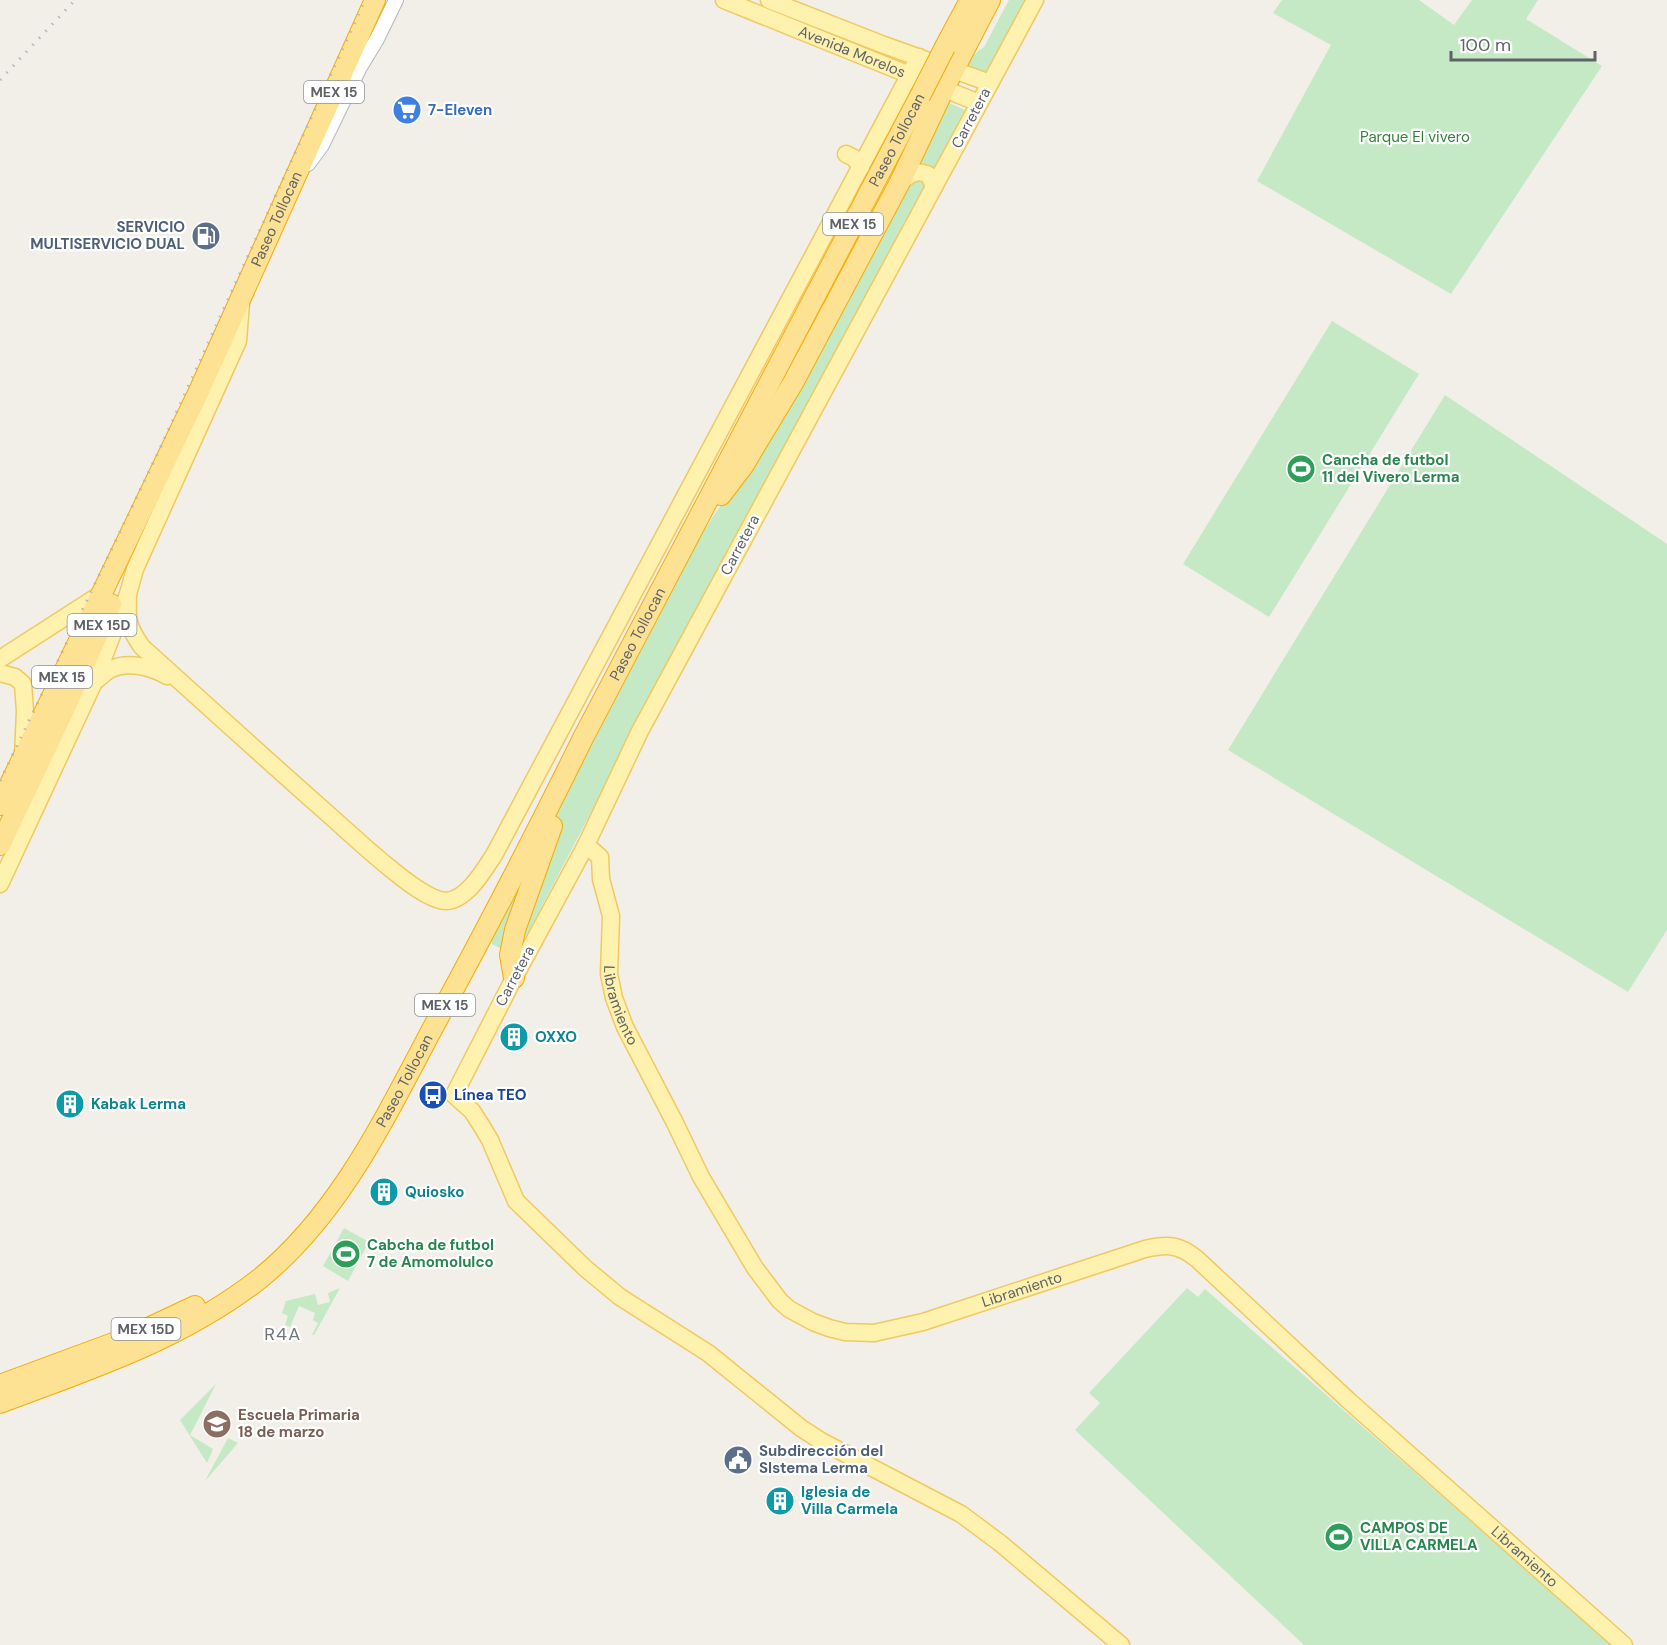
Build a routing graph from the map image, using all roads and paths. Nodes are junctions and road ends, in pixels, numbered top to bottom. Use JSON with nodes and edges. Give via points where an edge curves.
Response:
{"nodes":[{"id":1,"x":375,"y":0,"type":"edge"},
{"id":2,"x":396,"y":0,"type":"edge"},
{"id":3,"x":724,"y":0,"type":"edge"},
{"id":4,"x":769,"y":0,"type":"edge"},
{"id":5,"x":970,"y":0,"type":"edge"},
{"id":6,"x":990,"y":0,"type":"edge"},
{"id":7,"x":1035,"y":0,"type":"edge"},
{"id":8,"x":897,"y":50,"type":"junction"},
{"id":9,"x":920,"y":57,"type":"junction"},
{"id":10,"x":891,"y":68,"type":"junction"},
{"id":11,"x":953,"y":71,"type":"junction"},
{"id":12,"x":910,"y":75,"type":"junction"},
{"id":13,"x":990,"y":83,"type":"junction"},
{"id":14,"x":944,"y":89,"type":"junction"},
{"id":15,"x":979,"y":104,"type":"junction"},
{"id":16,"x":846,"y":154,"type":"dead end"},
{"id":17,"x":861,"y":167,"type":"junction"},
{"id":18,"x":900,"y":182,"type":"junction"},
{"id":19,"x":293,"y":183,"type":"junction"},
{"id":20,"x":934,"y":187,"type":"junction"},
{"id":21,"x":242,"y":294,"type":"junction"},
{"id":22,"x":177,"y":437,"type":"junction"},
{"id":23,"x":690,"y":535,"type":"junction"},
{"id":24,"x":101,"y":594,"type":"junction"},
{"id":25,"x":128,"y":594,"type":"junction"},
{"id":26,"x":0,"y":659,"type":"edge"},
{"id":27,"x":0,"y":673,"type":"edge"},
{"id":28,"x":94,"y":682,"type":"junction"},
{"id":29,"x":182,"y":684,"type":"junction"},
{"id":30,"x":583,"y":738,"type":"junction"},
{"id":31,"x":22,"y":759,"type":"junction"},
{"id":32,"x":0,"y":805,"type":"edge"},
{"id":33,"x":0,"y":845,"type":"edge"},
{"id":34,"x":586,"y":845,"type":"junction"},
{"id":35,"x":0,"y":884,"type":"edge"},
{"id":36,"x":514,"y":978,"type":"junction"},
{"id":37,"x":284,"y":1257,"type":"junction"},
{"id":38,"x":0,"y":1385,"type":"edge"},
{"id":39,"x":0,"y":1403,"type":"edge"},
{"id":40,"x":1121,"y":1645,"type":"edge"},
{"id":41,"x":1624,"y":1645,"type":"edge"}],
"edges":[{"from":1,"to":19,"type":"highway","name":"Paseo Tollocan","number":"MEX 15"},
{"from":2,"to":19,"type":"street","via":[[322,145]]},
{"from":3,"to":10,"type":"main road","name":"Avenida Morelos"},
{"from":4,"to":8,"type":"main road","name":"Avenida Morelos"},
{"from":5,"to":23,"type":"highway","name":"Paseo Tollocan","number":"MEX 15","bridge":true},
{"from":6,"to":11,"type":"highway"},
{"from":7,"to":13,"type":"main road","name":"Carretera"},
{"from":8,"to":9,"type":"main road","name":"Avenida Morelos"},
{"from":8,"to":10,"type":"main road"},
{"from":9,"to":11,"type":"main road","name":"Avenida Morelos"},
{"from":9,"to":12,"type":"main road"},
{"from":10,"to":12,"type":"main road","name":"Avenida Morelos"},
{"from":11,"to":13,"type":"main road","name":"Avenida Morelos"},
{"from":11,"to":14,"type":"highway"},
{"from":12,"to":14,"type":"main road","name":"Avenida Morelos"},
{"from":12,"to":17,"type":"main road"},
{"from":13,"to":15,"type":"main road","name":"Carretera"},
{"from":14,"to":15,"type":"main road","name":"Avenida Morelos"},
{"from":14,"to":18,"type":"highway"},
{"from":15,"to":20,"type":"main road","name":"Carretera"},
{"from":16,"to":17,"type":"main road"},
{"from":17,"to":29,"type":"main road","via":[[494,855],[464,893],[455,899],[439,900],[392,870]]},
{"from":18,"to":20,"type":"main road","via":[[914,172],[921,172],[929,175]]},
{"from":18,"to":23,"type":"highway","via":[[793,383],[743,466]]},
{"from":19,"to":21,"type":"highway","name":"Paseo Tollocan","number":"MEX 15"},
{"from":20,"to":34,"type":"main road","name":"Carretera","via":[[639,731]]},
{"from":21,"to":22,"type":"highway","name":"Paseo Tollocan","number":"MEX 15"},
{"from":21,"to":25,"type":"main road","via":[[238,341],[135,569]]},
{"from":22,"to":24,"type":"highway","number":"MEX 15"},
{"from":22,"to":33,"type":"highway","number":"MEX 15D","via":[[163,488]]},
{"from":23,"to":30,"type":"highway","name":"Paseo Tollocan","number":"MEX 15"},
{"from":24,"to":26,"type":"main road"},
{"from":24,"to":31,"type":"highway","number":"MEX 15"},
{"from":25,"to":28,"type":"main road"},
{"from":25,"to":29,"type":"main road","via":[[131,631],[142,647]]},
{"from":27,"to":31,"type":"main road","via":[[23,684]]},
{"from":28,"to":29,"type":"main road","via":[[111,669],[130,665],[146,667]]},
{"from":28,"to":35,"type":"main road"},
{"from":30,"to":36,"type":"highway","via":[[515,930],[510,955]]},
{"from":30,"to":37,"type":"highway","name":"Paseo Tollocan","number":"MEX 15","via":[[522,860],[353,1172]]},
{"from":31,"to":32,"type":"highway","number":"MEX 15"},
{"from":34,"to":36,"type":"main road","name":"Carretera"},
{"from":34,"to":41,"type":"main road","name":"Libramiento","via":[[600,857],[601,879],[611,916],[609,974],[625,1028],[701,1177],[749,1259],[789,1309],[829,1328],[874,1333],[923,1322],[1145,1248],[1161,1245],[1186,1250],[1397,1445]]},
{"from":36,"to":40,"type":"main road","name":"Carretera","via":[[454,1095],[472,1111],[490,1140],[516,1202],[620,1297],[708,1353],[821,1441],[961,1514]]},
{"from":37,"to":38,"type":"highway","number":"MEX 15D","via":[[250,1272],[173,1318]]},
{"from":37,"to":39,"type":"highway","number":"MEX 15","via":[[225,1303],[155,1343]]}]}
